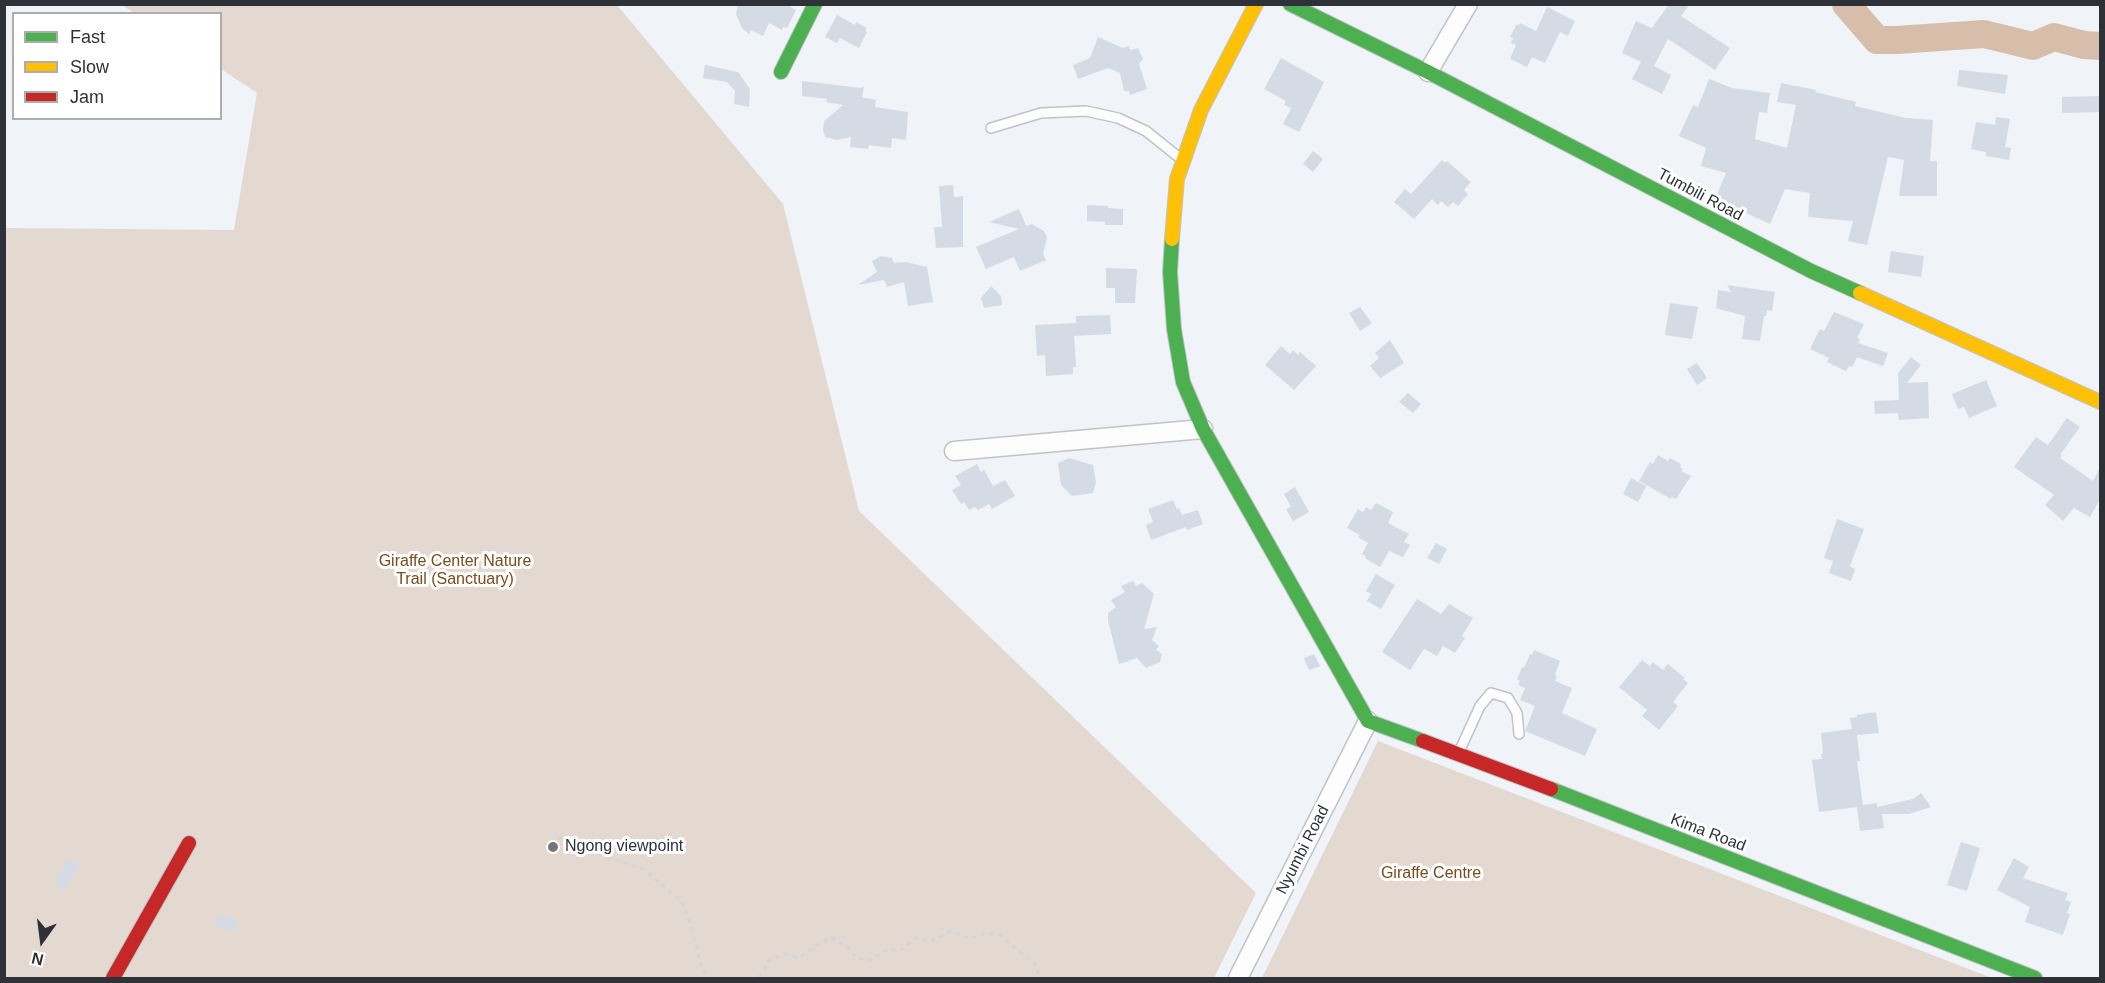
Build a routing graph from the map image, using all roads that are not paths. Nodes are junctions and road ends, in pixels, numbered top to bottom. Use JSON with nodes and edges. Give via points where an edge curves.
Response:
{"nodes":[{"id":1,"x":815,"y":4,"type":"edge"},
{"id":2,"x":1256,"y":4,"type":"edge"},
{"id":3,"x":1290,"y":4,"type":"edge"},
{"id":4,"x":1468,"y":4,"type":"edge"},
{"id":5,"x":781,"y":72,"type":"dead end"},
{"id":6,"x":1428,"y":72,"type":"junction"},
{"id":7,"x":991,"y":128,"type":"dead end"},
{"id":8,"x":1183,"y":161,"type":"junction"},
{"id":9,"x":2100,"y":402,"type":"edge"},
{"id":10,"x":1203,"y":429,"type":"junction"},
{"id":11,"x":954,"y":451,"type":"dead end"},
{"id":12,"x":1368,"y":721,"type":"junction"},
{"id":13,"x":1519,"y":734,"type":"dead end"},
{"id":14,"x":1458,"y":754,"type":"junction"},
{"id":15,"x":189,"y":843,"type":"dead end"},
{"id":16,"x":113,"y":978,"type":"edge"},
{"id":17,"x":1238,"y":978,"type":"edge"},
{"id":18,"x":2036,"y":978,"type":"edge"}],
"edges":[{"from":1,"to":5,"type":"street"},
{"from":2,"to":8,"type":"street","via":[[1201,110]]},
{"from":3,"to":6,"type":"street","name":"Tumbili Road"},
{"from":4,"to":6,"type":"street"},
{"from":6,"to":9,"type":"street","name":"Tumbili Road","via":[[1811,271]]},
{"from":7,"to":8,"type":"lane","via":[[1041,113],[1086,111],[1146,130]]},
{"from":8,"to":10,"type":"street","via":[[1177,179],[1170,272],[1174,329],[1183,382]]},
{"from":10,"to":11,"type":"street"},
{"from":10,"to":12,"type":"street"},
{"from":12,"to":14,"type":"street","name":"Kima Road"},
{"from":12,"to":17,"type":"street","name":"Nyumbi Road"},
{"from":13,"to":14,"type":"lane","via":[[1517,714],[1508,698],[1491,693],[1480,706]]},
{"from":14,"to":18,"type":"street","name":"Kima Road"},
{"from":15,"to":16,"type":"street"}]}
